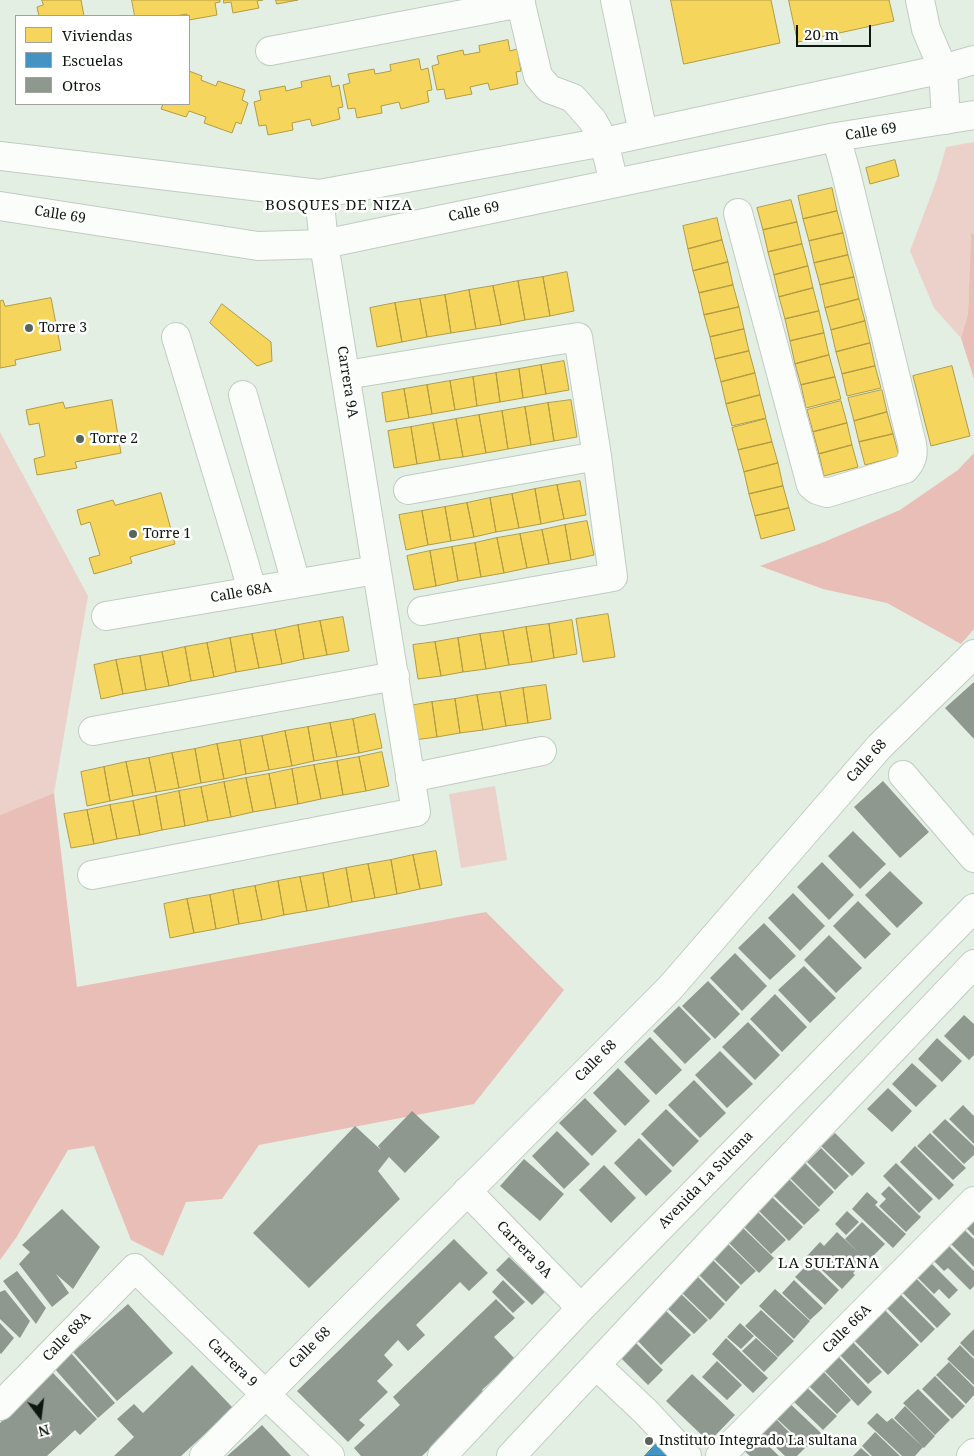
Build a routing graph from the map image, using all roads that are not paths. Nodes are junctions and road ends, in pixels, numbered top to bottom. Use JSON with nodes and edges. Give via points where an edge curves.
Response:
{"nodes":[{"id":1,"x":615,"y":0,"type":"edge"},
{"id":2,"x":920,"y":0,"type":"edge"},
{"id":3,"x":521,"y":1,"type":"edge"},
{"id":4,"x":270,"y":51,"type":"dead end"},
{"id":5,"x":974,"y":60,"type":"edge"},
{"id":6,"x":943,"y":68,"type":"junction"},
{"id":7,"x":974,"y":115,"type":"edge"},
{"id":8,"x":946,"y":120,"type":"junction"},
{"id":9,"x":598,"y":131,"type":"junction"},
{"id":10,"x":643,"y":133,"type":"junction"},
{"id":11,"x":836,"y":137,"type":"junction"},
{"id":12,"x":0,"y":156,"type":"edge"},
{"id":13,"x":614,"y":182,"type":"junction"},
{"id":14,"x":319,"y":194,"type":"junction"},
{"id":15,"x":0,"y":206,"type":"edge"},
{"id":16,"x":738,"y":213,"type":"dead end"},
{"id":17,"x":324,"y":244,"type":"junction"},
{"id":18,"x":176,"y":337,"type":"dead end"},
{"id":19,"x":346,"y":375,"type":"junction"},
{"id":20,"x":243,"y":395,"type":"dead end"},
{"id":21,"x":597,"y":456,"type":"junction"},
{"id":22,"x":408,"y":490,"type":"dead end"},
{"id":23,"x":376,"y":570,"type":"junction"},
{"id":24,"x":296,"y":583,"type":"junction"},
{"id":25,"x":252,"y":591,"type":"junction"},
{"id":26,"x":422,"y":611,"type":"dead end"},
{"id":27,"x":106,"y":616,"type":"dead end"},
{"id":28,"x":974,"y":654,"type":"edge"},
{"id":29,"x":395,"y":676,"type":"junction"},
{"id":30,"x":93,"y":731,"type":"dead end"},
{"id":31,"x":542,"y":751,"type":"dead end"},
{"id":32,"x":903,"y":775,"type":"dead end"},
{"id":33,"x":410,"y":778,"type":"junction"},
{"id":34,"x":974,"y":858,"type":"edge"},
{"id":35,"x":92,"y":875,"type":"dead end"},
{"id":36,"x":974,"y":908,"type":"edge"},
{"id":37,"x":974,"y":964,"type":"edge"},
{"id":38,"x":467,"y":1191,"type":"junction"},
{"id":39,"x":974,"y":1201,"type":"edge"},
{"id":40,"x":135,"y":1268,"type":"joint"},
{"id":41,"x":580,"y":1308,"type":"junction"},
{"id":42,"x":596,"y":1365,"type":"junction"},
{"id":43,"x":265,"y":1394,"type":"junction"},
{"id":44,"x":0,"y":1406,"type":"edge"},
{"id":45,"x":974,"y":1453,"type":"edge"},
{"id":46,"x":204,"y":1456,"type":"edge"},
{"id":47,"x":330,"y":1456,"type":"edge"},
{"id":48,"x":442,"y":1456,"type":"edge"},
{"id":49,"x":511,"y":1456,"type":"edge"},
{"id":50,"x":687,"y":1456,"type":"edge"},
{"id":51,"x":720,"y":1456,"type":"edge"},
{"id":52,"x":971,"y":1456,"type":"edge"}],
"edges":[{"from":1,"to":10,"type":"street"},
{"from":2,"to":6,"type":"street","via":[[926,29]]},
{"from":3,"to":4,"type":"street"},
{"from":3,"to":9,"type":"street","via":[[538,76],[549,89],[573,98]]},
{"from":5,"to":6,"type":"street"},
{"from":6,"to":8,"type":"street"},
{"from":6,"to":10,"type":"street"},
{"from":7,"to":8,"type":"street","name":"Calle 69"},
{"from":8,"to":11,"type":"street","name":"Calle 69"},
{"from":9,"to":10,"type":"street"},
{"from":9,"to":13,"type":"street"},
{"from":9,"to":14,"type":"street"},
{"from":11,"to":13,"type":"street","name":"Calle 69"},
{"from":11,"to":16,"type":"street","via":[[914,452],[905,469],[827,492],[811,485]]},
{"from":12,"to":14,"type":"street"},
{"from":13,"to":17,"type":"street","name":"Calle 69"},
{"from":14,"to":17,"type":"street","name":"Carrera 9A"},
{"from":15,"to":17,"type":"street","name":"Calle 69","via":[[258,246]]},
{"from":17,"to":19,"type":"street","name":"Carrera 9A"},
{"from":18,"to":25,"type":"street"},
{"from":19,"to":21,"type":"street","via":[[578,337]]},
{"from":19,"to":23,"type":"street","name":"Carrera 9A"},
{"from":20,"to":24,"type":"street"},
{"from":21,"to":22,"type":"street"},
{"from":21,"to":26,"type":"street","via":[[613,577]]},
{"from":23,"to":24,"type":"street","name":"Calle 68A"},
{"from":23,"to":29,"type":"street","name":"Carrera 9A"},
{"from":24,"to":25,"type":"street","name":"Calle 68A"},
{"from":25,"to":27,"type":"street","name":"Calle 68A"},
{"from":28,"to":38,"type":"street","name":"Calle 68","via":[[879,746],[670,988]]},
{"from":29,"to":30,"type":"street"},
{"from":29,"to":33,"type":"street","name":"Carrera 9A"},
{"from":31,"to":33,"type":"street"},
{"from":32,"to":34,"type":"street"},
{"from":33,"to":35,"type":"street","name":"Carrera 9A","via":[[416,812]]},
{"from":36,"to":41,"type":"street","name":"Avenida La Sultana"},
{"from":37,"to":42,"type":"street"},
{"from":38,"to":41,"type":"street","name":"Carrera 9A"},
{"from":38,"to":43,"type":"street","name":"Calle 68"},
{"from":39,"to":51,"type":"street","name":"Calle 66A"},
{"from":40,"to":43,"type":"street","name":"Carrera 9"},
{"from":40,"to":44,"type":"street","name":"Calle 68A"},
{"from":41,"to":48,"type":"street","name":"Avenida La Sultana"},
{"from":42,"to":49,"type":"street"},
{"from":42,"to":50,"type":"street"},
{"from":43,"to":46,"type":"street","name":"Calle 68"},
{"from":43,"to":47,"type":"street","name":"Carrera 9"},
{"from":45,"to":52,"type":"street"}]}
